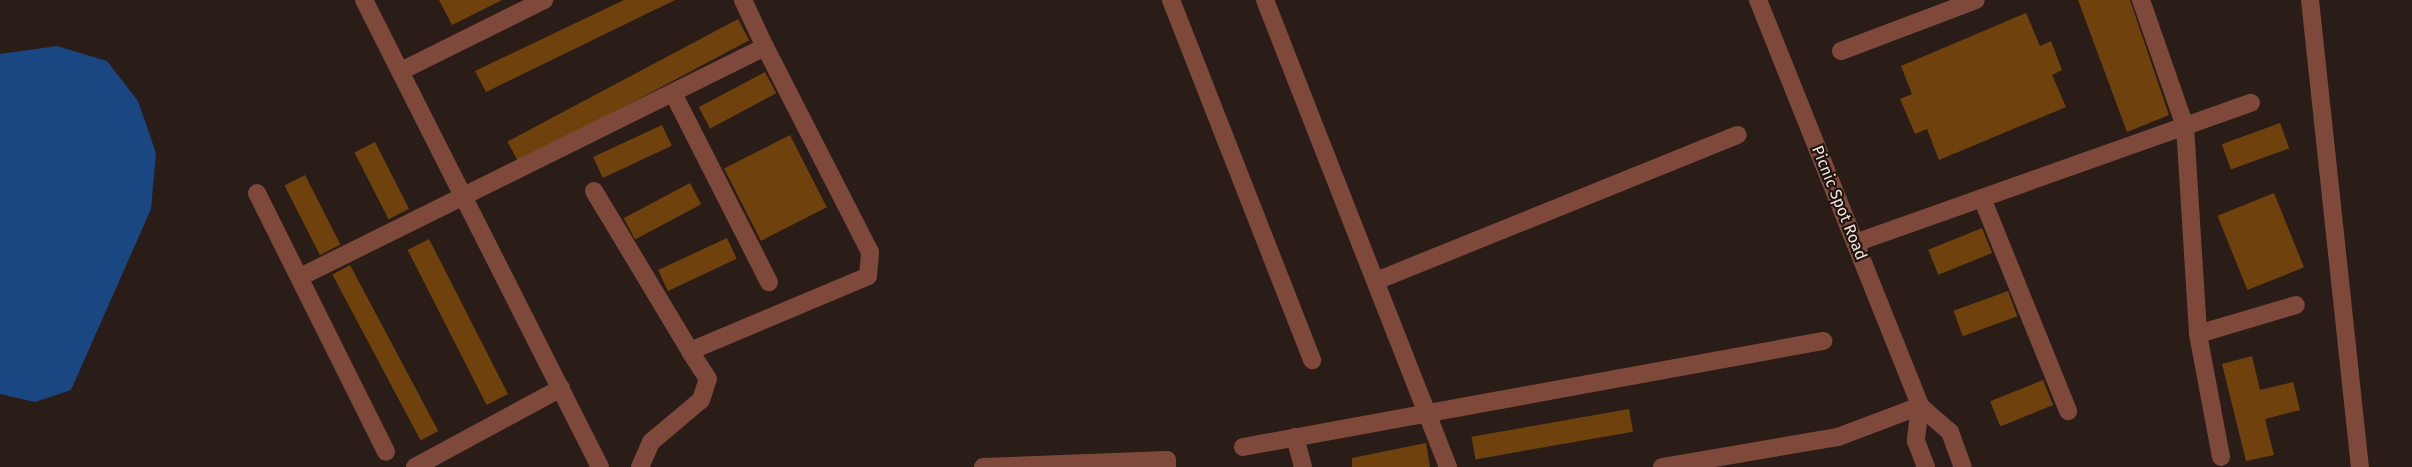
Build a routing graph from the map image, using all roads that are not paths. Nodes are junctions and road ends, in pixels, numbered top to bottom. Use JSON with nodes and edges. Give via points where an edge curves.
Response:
{"nodes":[{"id":1,"x":364,"y":0,"type":"edge"},
{"id":2,"x":544,"y":0,"type":"edge"},
{"id":3,"x":743,"y":0,"type":"edge"},
{"id":4,"x":1171,"y":0,"type":"edge"},
{"id":5,"x":1265,"y":0,"type":"edge"},
{"id":6,"x":1758,"y":0,"type":"edge"},
{"id":7,"x":1976,"y":0,"type":"edge"},
{"id":8,"x":2141,"y":0,"type":"edge"},
{"id":9,"x":2310,"y":0,"type":"edge"},
{"id":10,"x":765,"y":47,"type":"junction"},
{"id":11,"x":1841,"y":51,"type":"dead end"},
{"id":12,"x":401,"y":71,"type":"junction"},
{"id":13,"x":674,"y":95,"type":"junction"},
{"id":14,"x":2251,"y":103,"type":"dead end"},
{"id":15,"x":2185,"y":126,"type":"junction"},
{"id":16,"x":1738,"y":135,"type":"dead end"},
{"id":17,"x":594,"y":191,"type":"dead end"},
{"id":18,"x":257,"y":193,"type":"dead end"},
{"id":19,"x":465,"y":198,"type":"junction"},
{"id":20,"x":1982,"y":198,"type":"junction"},
{"id":21,"x":1855,"y":243,"type":"junction"},
{"id":22,"x":300,"y":277,"type":"junction"},
{"id":23,"x":1376,"y":281,"type":"junction"},
{"id":24,"x":769,"y":282,"type":"dead end"},
{"id":25,"x":2296,"y":305,"type":"dead end"},
{"id":26,"x":2198,"y":334,"type":"junction"},
{"id":27,"x":1823,"y":341,"type":"dead end"},
{"id":28,"x":690,"y":351,"type":"junction"},
{"id":29,"x":1312,"y":360,"type":"dead end"},
{"id":30,"x":561,"y":388,"type":"junction"},
{"id":31,"x":1920,"y":406,"type":"junction"},
{"id":32,"x":1427,"y":411,"type":"junction"},
{"id":33,"x":2068,"y":411,"type":"dead end"},
{"id":34,"x":1295,"y":437,"type":"junction"},
{"id":35,"x":1243,"y":447,"type":"dead end"},
{"id":36,"x":386,"y":452,"type":"dead end"},
{"id":37,"x":2221,"y":457,"type":"dead end"},
{"id":38,"x":415,"y":467,"type":"edge"},
{"id":39,"x":600,"y":467,"type":"edge"},
{"id":40,"x":640,"y":467,"type":"edge"},
{"id":41,"x":983,"y":467,"type":"edge"},
{"id":42,"x":1167,"y":467,"type":"edge"},
{"id":43,"x":1303,"y":467,"type":"edge"},
{"id":44,"x":1449,"y":467,"type":"edge"},
{"id":45,"x":1662,"y":467,"type":"edge"},
{"id":46,"x":1926,"y":467,"type":"edge"},
{"id":47,"x":1963,"y":467,"type":"edge"},
{"id":48,"x":2360,"y":467,"type":"edge"}],
"edges":[{"from":1,"to":12,"type":"street"},
{"from":2,"to":12,"type":"street"},
{"from":3,"to":10,"type":"street"},
{"from":4,"to":29,"type":"street"},
{"from":5,"to":23,"type":"street"},
{"from":6,"to":21,"type":"street","name":"Picnic Spot Road"},
{"from":7,"to":11,"type":"street"},
{"from":8,"to":15,"type":"street"},
{"from":9,"to":48,"type":"street"},
{"from":10,"to":13,"type":"street"},
{"from":10,"to":28,"type":"street","via":[[870,252],[868,276]]},
{"from":12,"to":19,"type":"street"},
{"from":13,"to":19,"type":"street"},
{"from":13,"to":24,"type":"street"},
{"from":14,"to":15,"type":"street"},
{"from":15,"to":20,"type":"street"},
{"from":15,"to":26,"type":"street"},
{"from":16,"to":23,"type":"street"},
{"from":17,"to":28,"type":"street"},
{"from":18,"to":22,"type":"street"},
{"from":19,"to":22,"type":"street"},
{"from":19,"to":30,"type":"street"},
{"from":20,"to":21,"type":"street"},
{"from":20,"to":33,"type":"street"},
{"from":21,"to":31,"type":"street","name":"Picnic Spot Road"},
{"from":22,"to":36,"type":"street"},
{"from":23,"to":32,"type":"street"},
{"from":25,"to":26,"type":"street"},
{"from":26,"to":37,"type":"street"},
{"from":27,"to":32,"type":"street"},
{"from":28,"to":40,"type":"street","via":[[708,380],[701,400],[651,442]]},
{"from":30,"to":38,"type":"street"},
{"from":30,"to":39,"type":"street"},
{"from":31,"to":45,"type":"street","via":[[1838,437]]},
{"from":31,"to":46,"type":"street","name":"Picnic Spot Road","via":[[1916,441]]},
{"from":31,"to":47,"type":"street","name":"Picnic Spot Road","via":[[1950,432]]},
{"from":32,"to":34,"type":"street"},
{"from":32,"to":44,"type":"street"},
{"from":34,"to":35,"type":"street"},
{"from":34,"to":43,"type":"street"},
{"from":41,"to":42,"type":"street","via":[[1167,460]]}]}
